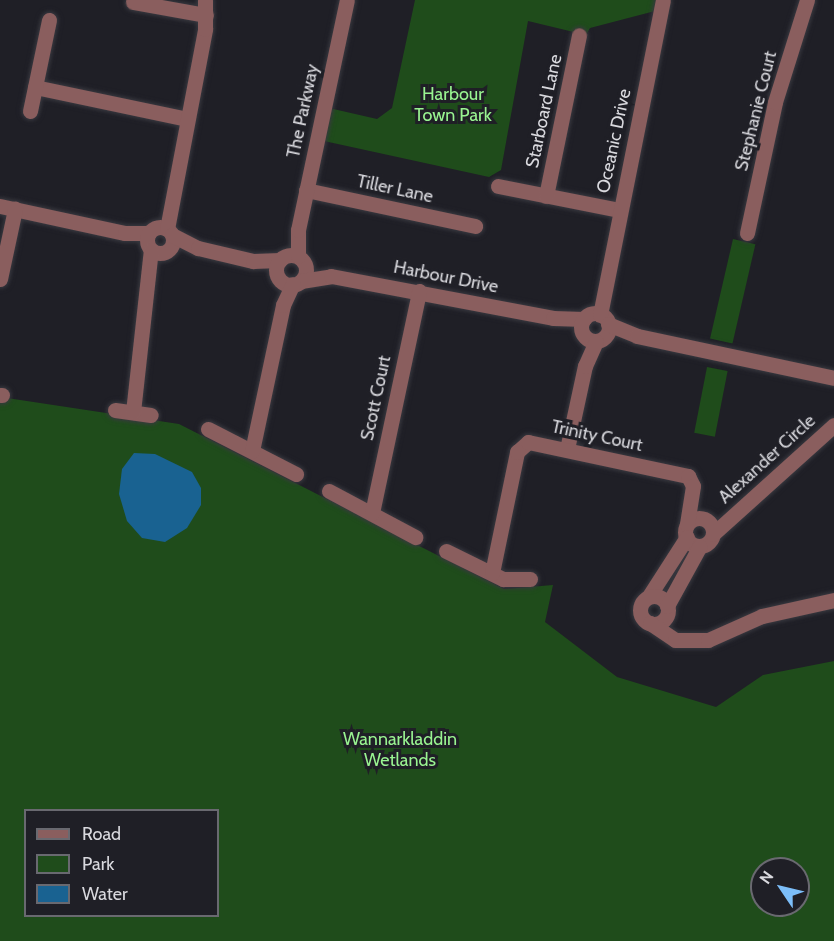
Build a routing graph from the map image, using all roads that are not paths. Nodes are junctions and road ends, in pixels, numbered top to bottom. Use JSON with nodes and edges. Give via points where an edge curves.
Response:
{"nodes":[{"id":1,"x":347,"y":0,"type":"edge"},
{"id":2,"x":663,"y":0,"type":"edge"},
{"id":3,"x":807,"y":0,"type":"edge"},
{"id":4,"x":133,"y":2,"type":"dead end"},
{"id":5,"x":206,"y":7,"type":"edge"},
{"id":6,"x":49,"y":20,"type":"dead end"},
{"id":7,"x":579,"y":35,"type":"dead end"},
{"id":8,"x":35,"y":87,"type":"junction"},
{"id":9,"x":30,"y":111,"type":"dead end"},
{"id":10,"x":187,"y":119,"type":"junction"},
{"id":11,"x":498,"y":186,"type":"dead end"},
{"id":12,"x":306,"y":190,"type":"junction"},
{"id":13,"x":546,"y":196,"type":"junction"},
{"id":14,"x":8,"y":207,"type":"edge"},
{"id":15,"x":619,"y":210,"type":"junction"},
{"id":16,"x":475,"y":226,"type":"dead end"},
{"id":17,"x":747,"y":233,"type":"dead end"},
{"id":18,"x":159,"y":240,"type":"junction"},
{"id":19,"x":290,"y":269,"type":"junction"},
{"id":20,"x":0,"y":279,"type":"edge"},
{"id":21,"x":419,"y":291,"type":"junction"},
{"id":22,"x":594,"y":327,"type":"junction"},
{"id":23,"x":834,"y":378,"type":"edge"},
{"id":24,"x":115,"y":410,"type":"dead end"},
{"id":25,"x":133,"y":412,"type":"junction"},
{"id":26,"x":151,"y":415,"type":"dead end"},
{"id":27,"x":834,"y":425,"type":"edge"},
{"id":28,"x":208,"y":429,"type":"dead end"},
{"id":29,"x":567,"y":449,"type":"junction"},
{"id":30,"x":252,"y":451,"type":"junction"},
{"id":31,"x":296,"y":474,"type":"dead end"},
{"id":32,"x":329,"y":491,"type":"dead end"},
{"id":33,"x":693,"y":497,"type":"junction"},
{"id":34,"x":372,"y":513,"type":"junction"},
{"id":35,"x":708,"y":525,"type":"junction"},
{"id":36,"x":687,"y":531,"type":"junction"},
{"id":37,"x":416,"y":537,"type":"dead end"},
{"id":38,"x":700,"y":546,"type":"junction"},
{"id":39,"x":446,"y":551,"type":"dead end"},
{"id":40,"x":492,"y":573,"type":"junction"},
{"id":41,"x":530,"y":579,"type":"dead end"},
{"id":42,"x":650,"y":596,"type":"junction"},
{"id":43,"x":834,"y":600,"type":"edge"},
{"id":44,"x":667,"y":610,"type":"junction"},
{"id":45,"x":650,"y":623,"type":"junction"},
{"id":46,"x":684,"y":640,"type":"junction"}],
"edges":[{"from":1,"to":12,"type":"street","name":"The Parkway"},
{"from":2,"to":15,"type":"street","name":"Oceanic Drive"},
{"from":3,"to":17,"type":"street","name":"Stephanie Court","via":[[775,102]]},
{"from":4,"to":5,"type":"street"},
{"from":5,"to":10,"type":"street"},
{"from":6,"to":8,"type":"street"},
{"from":7,"to":13,"type":"street","name":"Starboard Lane"},
{"from":8,"to":9,"type":"street"},
{"from":8,"to":10,"type":"street"},
{"from":10,"to":18,"type":"street"},
{"from":11,"to":13,"type":"street"},
{"from":12,"to":16,"type":"street","name":"Tiller Lane"},
{"from":12,"to":19,"type":"street","name":"The Parkway"},
{"from":13,"to":15,"type":"street"},
{"from":14,"to":18,"type":"street","name":"Harbour Drive"},
{"from":14,"to":20,"type":"street"},
{"from":15,"to":22,"type":"street","name":"Oceanic Drive"},
{"from":18,"to":19,"type":"street","name":"Harbour Drive"},
{"from":18,"to":25,"type":"street"},
{"from":19,"to":21,"type":"street","name":"Harbour Drive"},
{"from":19,"to":30,"type":"street","name":"The Parkway"},
{"from":21,"to":22,"type":"street","name":"Harbour Drive"},
{"from":21,"to":34,"type":"street","name":"Scott Court"},
{"from":22,"to":23,"type":"street","name":"Harbour Drive"},
{"from":22,"to":29,"type":"street","name":"Oceanic Drive"},
{"from":24,"to":25,"type":"street"},
{"from":25,"to":26,"type":"street"},
{"from":27,"to":35,"type":"street","name":"Alexander Circle","via":[[726,521]]},
{"from":28,"to":30,"type":"street"},
{"from":29,"to":33,"type":"street","name":"Trinity Court","via":[[688,476]]},
{"from":29,"to":40,"type":"street","name":"Trinity Court","via":[[528,442],[520,446]]},
{"from":30,"to":31,"type":"street"},
{"from":32,"to":34,"type":"street"},
{"from":33,"to":35,"type":"street"},
{"from":33,"to":36,"type":"street"},
{"from":34,"to":37,"type":"street"},
{"from":35,"to":36,"type":"street"},
{"from":35,"to":38,"type":"street","name":"Alexander Circle"},
{"from":36,"to":38,"type":"street"},
{"from":36,"to":42,"type":"street"},
{"from":38,"to":44,"type":"street"},
{"from":39,"to":40,"type":"street"},
{"from":40,"to":41,"type":"street","via":[[506,579]]},
{"from":42,"to":44,"type":"street","via":[[658,596]]},
{"from":42,"to":45,"type":"street","via":[[640,610]]},
{"from":43,"to":46,"type":"street","via":[[762,616],[708,640]]},
{"from":44,"to":45,"type":"street"},
{"from":44,"to":46,"type":"street"},
{"from":45,"to":46,"type":"street","via":[[667,637]]}]}
